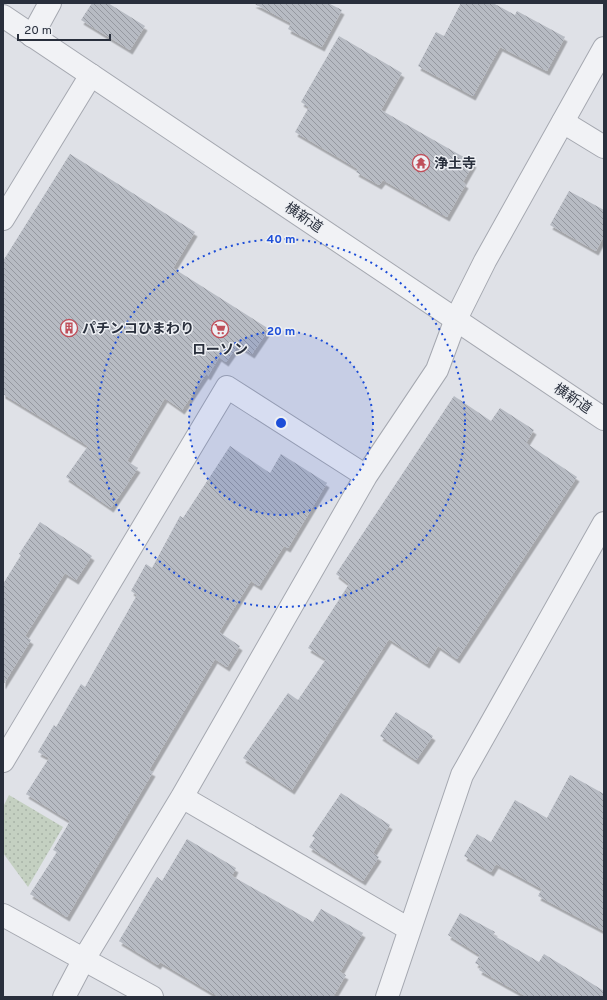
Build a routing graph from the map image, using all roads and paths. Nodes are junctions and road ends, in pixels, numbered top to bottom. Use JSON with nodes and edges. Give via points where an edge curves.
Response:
{"nodes":[{"id":1,"x":50,"y":3,"type":"edge"},
{"id":2,"x":3,"y":16,"type":"edge"},
{"id":3,"x":32,"y":36,"type":"junction"},
{"id":4,"x":604,"y":48,"type":"edge"},
{"id":5,"x":91,"y":75,"type":"junction"},
{"id":6,"x":563,"y":122,"type":"junction"},
{"id":7,"x":604,"y":147,"type":"edge"},
{"id":8,"x":3,"y":219,"type":"edge"},
{"id":9,"x":456,"y":319,"type":"junction"},
{"id":10,"x":604,"y":419,"type":"edge"},
{"id":11,"x":366,"y":476,"type":"junction"},
{"id":12,"x":604,"y":523,"type":"edge"},
{"id":13,"x":3,"y":761,"type":"edge"},
{"id":14,"x":182,"y":797,"type":"junction"},
{"id":15,"x":3,"y":915,"type":"edge"},
{"id":16,"x":409,"y":929,"type":"junction"},
{"id":17,"x":84,"y":959,"type":"junction"},
{"id":18,"x":64,"y":997,"type":"edge"},
{"id":19,"x":152,"y":997,"type":"edge"},
{"id":20,"x":387,"y":997,"type":"edge"}],
"edges":[{"from":1,"to":3,"type":"street"},
{"from":2,"to":3,"type":"street","name":"横新道"},
{"from":3,"to":5,"type":"street","name":"横新道"},
{"from":4,"to":6,"type":"street"},
{"from":5,"to":8,"type":"street"},
{"from":5,"to":9,"type":"street","name":"横新道"},
{"from":6,"to":7,"type":"street"},
{"from":6,"to":9,"type":"street","via":[[485,261]]},
{"from":9,"to":10,"type":"street","name":"横新道"},
{"from":9,"to":11,"type":"street","via":[[437,370]]},
{"from":11,"to":13,"type":"street","via":[[227,387]]},
{"from":11,"to":14,"type":"street"},
{"from":12,"to":16,"type":"street","via":[[462,775]]},
{"from":14,"to":16,"type":"street"},
{"from":14,"to":17,"type":"street"},
{"from":15,"to":17,"type":"street"},
{"from":16,"to":20,"type":"street"},
{"from":17,"to":18,"type":"street"},
{"from":17,"to":19,"type":"street"}]}
